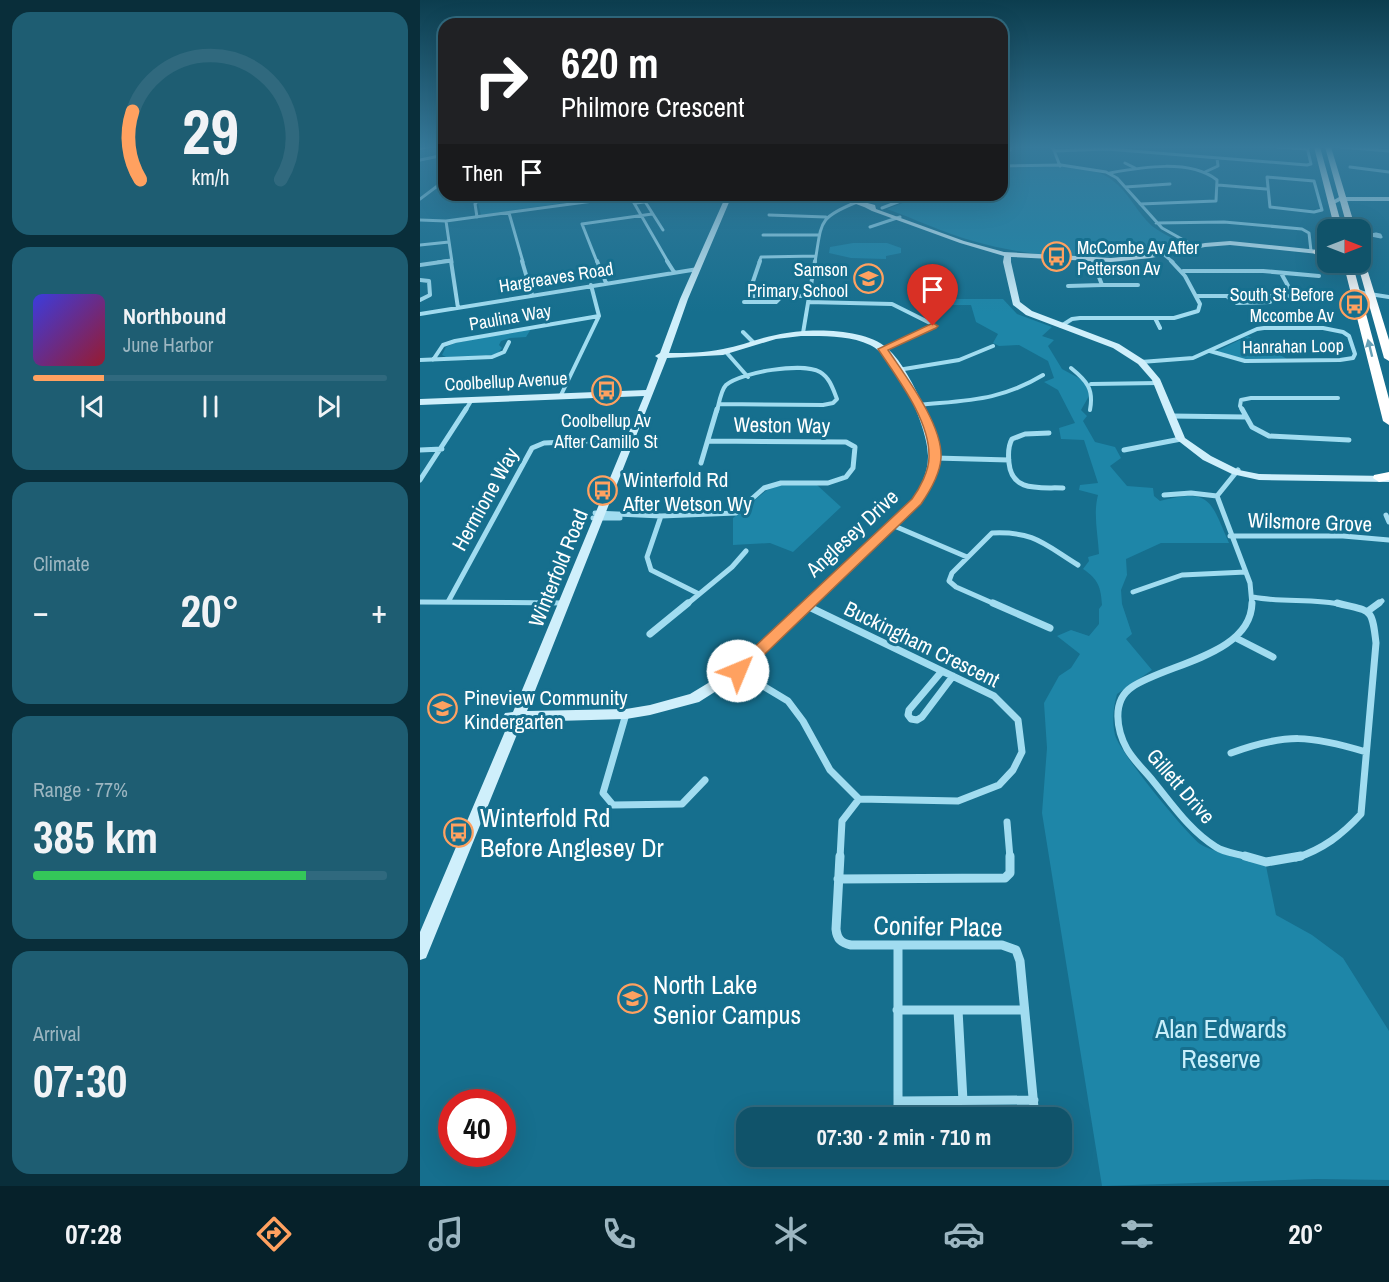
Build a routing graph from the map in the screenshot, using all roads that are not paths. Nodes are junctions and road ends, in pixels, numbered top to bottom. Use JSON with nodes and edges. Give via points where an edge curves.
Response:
{"nodes":[{"id":1,"x":476,"y":202,"type":"edge"},
{"id":2,"x":579,"y":202,"type":"edge"},
{"id":3,"x":643,"y":202,"type":"edge"},
{"id":4,"x":645,"y":202,"type":"edge"},
{"id":5,"x":720,"y":202,"type":"edge"},
{"id":6,"x":857,"y":202,"type":"edge"},
{"id":7,"x":858,"y":202,"type":"edge"},
{"id":8,"x":896,"y":202,"type":"edge"},
{"id":9,"x":1182,"y":202,"type":"edge"},
{"id":10,"x":1269,"y":202,"type":"edge"},
{"id":11,"x":1321,"y":202,"type":"edge"},
{"id":12,"x":1332,"y":202,"type":"edge"},
{"id":13,"x":1344,"y":202,"type":"edge"},
{"id":14,"x":574,"y":203,"type":"joint"},
{"id":15,"x":636,"y":204,"type":"joint"},
{"id":16,"x":1140,"y":204,"type":"joint"},
{"id":17,"x":880,"y":208,"type":"junction"},
{"id":18,"x":509,"y":213,"type":"junction"},
{"id":19,"x":652,"y":213,"type":"junction"},
{"id":20,"x":642,"y":215,"type":"junction"},
{"id":21,"x":768,"y":215,"type":"dead end"},
{"id":22,"x":826,"y":216,"type":"junction"},
{"id":23,"x":477,"y":217,"type":"junction"},
{"id":24,"x":899,"y":218,"type":"junction"},
{"id":25,"x":1336,"y":219,"type":"edge"},
{"id":26,"x":1348,"y":219,"type":"edge"},
{"id":27,"x":420,"y":220,"type":"edge"},
{"id":28,"x":446,"y":221,"type":"junction"},
{"id":29,"x":1156,"y":223,"type":"junction"},
{"id":30,"x":870,"y":227,"type":"dead end"},
{"id":31,"x":663,"y":231,"type":"dead end"},
{"id":32,"x":763,"y":235,"type":"dead end"},
{"id":33,"x":819,"y":235,"type":"junction"},
{"id":34,"x":1371,"y":235,"type":"edge"},
{"id":35,"x":1389,"y":237,"type":"edge"},
{"id":36,"x":449,"y":242,"type":"junction"},
{"id":37,"x":420,"y":245,"type":"edge"},
{"id":38,"x":1196,"y":247,"type":"junction"},
{"id":39,"x":1313,"y":251,"type":"junction"},
{"id":40,"x":1317,"y":252,"type":"edge"},
{"id":41,"x":1005,"y":253,"type":"junction"},
{"id":42,"x":1163,"y":254,"type":"junction"},
{"id":43,"x":816,"y":256,"type":"junction"},
{"id":44,"x":451,"y":260,"type":"junction"},
{"id":45,"x":1093,"y":260,"type":"junction"},
{"id":46,"x":420,"y":265,"type":"edge"},
{"id":47,"x":694,"y":269,"type":"junction"},
{"id":48,"x":1183,"y":271,"type":"junction"},
{"id":49,"x":674,"y":272,"type":"junction"},
{"id":50,"x":1281,"y":273,"type":"junction"},
{"id":51,"x":1350,"y":273,"type":"edge"},
{"id":52,"x":1368,"y":273,"type":"edge"},
{"id":53,"x":1319,"y":276,"type":"dead end"},
{"id":54,"x":420,"y":280,"type":"edge"},
{"id":55,"x":606,"y":283,"type":"junction"},
{"id":56,"x":591,"y":285,"type":"junction"},
{"id":57,"x":1102,"y":285,"type":"junction"},
{"id":58,"x":1138,"y":285,"type":"dead end"},
{"id":59,"x":1068,"y":286,"type":"dead end"},
{"id":60,"x":1354,"y":288,"type":"junction"},
{"id":61,"x":1380,"y":293,"type":"edge"},
{"id":62,"x":532,"y":295,"type":"junction"},
{"id":63,"x":782,"y":296,"type":"junction"},
{"id":64,"x":809,"y":296,"type":"junction"},
{"id":65,"x":1196,"y":296,"type":"junction"},
{"id":66,"x":1228,"y":296,"type":"junction"},
{"id":67,"x":1291,"y":296,"type":"junction"},
{"id":68,"x":420,"y":300,"type":"edge"},
{"id":69,"x":1317,"y":301,"type":"dead end"},
{"id":70,"x":1358,"y":301,"type":"junction"},
{"id":71,"x":744,"y":302,"type":"dead end"},
{"id":72,"x":1270,"y":302,"type":"dead end"},
{"id":73,"x":808,"y":303,"type":"junction"},
{"id":74,"x":458,"y":308,"type":"junction"},
{"id":75,"x":420,"y":314,"type":"edge"},
{"id":76,"x":599,"y":316,"type":"junction"},
{"id":77,"x":1155,"y":318,"type":"junction"},
{"id":78,"x":1061,"y":326,"type":"junction"},
{"id":79,"x":1160,"y":328,"type":"dead end"},
{"id":80,"x":743,"y":332,"type":"dead end"},
{"id":81,"x":803,"y":333,"type":"junction"},
{"id":82,"x":509,"y":342,"type":"dead end"},
{"id":83,"x":754,"y":343,"type":"junction"},
{"id":84,"x":993,"y":346,"type":"dead end"},
{"id":85,"x":883,"y":349,"type":"junction"},
{"id":86,"x":1210,"y":351,"type":"junction"},
{"id":87,"x":726,"y":352,"type":"junction"},
{"id":88,"x":661,"y":354,"type":"junction"},
{"id":89,"x":1389,"y":358,"type":"edge"},
{"id":90,"x":420,"y":360,"type":"edge"},
{"id":91,"x":433,"y":360,"type":"junction"},
{"id":92,"x":1141,"y":362,"type":"junction"},
{"id":93,"x":1071,"y":368,"type":"dead end"},
{"id":94,"x":898,"y":370,"type":"junction"},
{"id":95,"x":1043,"y":375,"type":"dead end"},
{"id":96,"x":748,"y":377,"type":"junction"},
{"id":97,"x":1090,"y":384,"type":"junction"},
{"id":98,"x":1158,"y":384,"type":"junction"},
{"id":99,"x":648,"y":391,"type":"junction"},
{"id":100,"x":561,"y":395,"type":"junction"},
{"id":101,"x":1338,"y":398,"type":"dead end"},
{"id":102,"x":471,"y":401,"type":"junction"},
{"id":103,"x":420,"y":402,"type":"edge"},
{"id":104,"x":719,"y":405,"type":"junction"},
{"id":105,"x":919,"y":405,"type":"junction"},
{"id":106,"x":1090,"y":410,"type":"dead end"},
{"id":107,"x":1171,"y":416,"type":"junction"},
{"id":108,"x":1245,"y":417,"type":"junction"},
{"id":109,"x":1389,"y":421,"type":"edge"},
{"id":110,"x":1049,"y":433,"type":"dead end"},
{"id":111,"x":1181,"y":439,"type":"junction"},
{"id":112,"x":608,"y":440,"type":"dead end"},
{"id":113,"x":1349,"y":440,"type":"dead end"},
{"id":114,"x":709,"y":441,"type":"junction"},
{"id":115,"x":442,"y":449,"type":"junction"},
{"id":116,"x":420,"y":450,"type":"edge"},
{"id":117,"x":1124,"y":450,"type":"dead end"},
{"id":118,"x":935,"y":458,"type":"junction"},
{"id":119,"x":1009,"y":460,"type":"junction"},
{"id":120,"x":701,"y":463,"type":"dead end"},
{"id":121,"x":1238,"y":473,"type":"junction"},
{"id":122,"x":420,"y":480,"type":"edge"},
{"id":123,"x":1383,"y":480,"type":"edge"},
{"id":124,"x":1063,"y":488,"type":"dead end"},
{"id":125,"x":1164,"y":495,"type":"dead end"},
{"id":126,"x":1217,"y":496,"type":"junction"},
{"id":127,"x":1386,"y":515,"type":"dead end"},
{"id":128,"x":597,"y":516,"type":"junction"},
{"id":129,"x":661,"y":516,"type":"junction"},
{"id":130,"x":1389,"y":522,"type":"edge"},
{"id":131,"x":892,"y":525,"type":"junction"},
{"id":132,"x":1230,"y":536,"type":"junction"},
{"id":133,"x":1389,"y":540,"type":"edge"},
{"id":134,"x":746,"y":551,"type":"dead end"},
{"id":135,"x":967,"y":556,"type":"junction"},
{"id":136,"x":1078,"y":565,"type":"dead end"},
{"id":137,"x":1246,"y":572,"type":"junction"},
{"id":138,"x":1133,"y":592,"type":"dead end"},
{"id":139,"x":699,"y":594,"type":"junction"},
{"id":140,"x":1253,"y":597,"type":"junction"},
{"id":141,"x":420,"y":602,"type":"edge"},
{"id":142,"x":448,"y":602,"type":"junction"},
{"id":143,"x":1382,"y":602,"type":"dead end"},
{"id":144,"x":562,"y":603,"type":"junction"},
{"id":145,"x":805,"y":605,"type":"junction"},
{"id":146,"x":1368,"y":611,"type":"junction"},
{"id":147,"x":1050,"y":628,"type":"dead end"},
{"id":148,"x":650,"y":634,"type":"dead end"},
{"id":149,"x":1236,"y":639,"type":"junction"},
{"id":150,"x":1273,"y":657,"type":"dead end"},
{"id":151,"x":738,"y":671,"type":"junction"},
{"id":152,"x":942,"y":671,"type":"junction"},
{"id":153,"x":953,"y":676,"type":"junction"},
{"id":154,"x":515,"y":713,"type":"junction"},
{"id":155,"x":626,"y":714,"type":"junction"},
{"id":156,"x":1366,"y":752,"type":"junction"},
{"id":157,"x":1231,"y":753,"type":"dead end"},
{"id":158,"x":705,"y":780,"type":"dead end"},
{"id":159,"x":859,"y":799,"type":"junction"},
{"id":160,"x":1007,"y":822,"type":"dead end"},
{"id":161,"x":838,"y":879,"type":"junction"},
{"id":162,"x":420,"y":932,"type":"edge"},
{"id":163,"x":898,"y":945,"type":"junction"},
{"id":164,"x":420,"y":952,"type":"edge"},
{"id":165,"x":897,"y":1010,"type":"junction"},
{"id":166,"x":958,"y":1010,"type":"junction"},
{"id":167,"x":1024,"y":1010,"type":"junction"},
{"id":168,"x":1034,"y":1100,"type":"junction"},
{"id":169,"x":898,"y":1101,"type":"junction"},
{"id":170,"x":963,"y":1101,"type":"junction"},
{"id":171,"x":898,"y":1107,"type":"edge"},
{"id":172,"x":1034,"y":1107,"type":"edge"}],
"edges":[{"from":1,"to":23,"type":"street"},
{"from":2,"to":14,"type":"street"},
{"from":3,"to":15,"type":"street"},
{"from":4,"to":19,"type":"street"},
{"from":5,"to":47,"type":"street","name":"Winterfold Road","via":[[713,210]]},
{"from":6,"to":22,"type":"street"},
{"from":7,"to":17,"type":"street"},
{"from":8,"to":17,"type":"street"},
{"from":9,"to":16,"type":"street"},
{"from":10,"to":11,"type":"street","via":[[1270,207],[1314,212],[1323,210]]},
{"from":12,"to":25,"type":"highway"},
{"from":13,"to":26,"type":"highway"},
{"from":14,"to":18,"type":"street"},
{"from":15,"to":20,"type":"street"},
{"from":16,"to":29,"type":"street"},
{"from":17,"to":24,"type":"street"},
{"from":18,"to":23,"type":"street"},
{"from":18,"to":62,"type":"street"},
{"from":19,"to":20,"type":"street"},
{"from":19,"to":31,"type":"street"},
{"from":20,"to":49,"type":"street"},
{"from":20,"to":55,"type":"street","via":[[582,224]]},
{"from":21,"to":22,"type":"street"},
{"from":22,"to":33,"type":"street"},
{"from":23,"to":28,"type":"street"},
{"from":24,"to":30,"type":"street"},
{"from":24,"to":41,"type":"street","via":[[962,242]]},
{"from":27,"to":28,"type":"street"},
{"from":28,"to":36,"type":"street"},
{"from":29,"to":38,"type":"street"},
{"from":29,"to":39,"type":"street","via":[[1224,222],[1302,229],[1309,233]]},
{"from":32,"to":33,"type":"street"},
{"from":33,"to":43,"type":"street"},
{"from":34,"to":35,"type":"street"},
{"from":36,"to":37,"type":"street"},
{"from":36,"to":44,"type":"street"},
{"from":38,"to":39,"type":"street","via":[[1237,243]]},
{"from":38,"to":42,"type":"street"},
{"from":39,"to":40,"type":"highway"},
{"from":41,"to":45,"type":"street"},
{"from":41,"to":78,"type":"street","via":[[1012,303],[1028,315]]},
{"from":42,"to":45,"type":"street"},
{"from":42,"to":48,"type":"street"},
{"from":43,"to":63,"type":"street","via":[[758,259],[749,293]]},
{"from":43,"to":64,"type":"street"},
{"from":44,"to":46,"type":"street"},
{"from":44,"to":74,"type":"street"},
{"from":45,"to":57,"type":"street"},
{"from":47,"to":49,"type":"street","name":"Hargreaves Road"},
{"from":47,"to":88,"type":"street","name":"Winterfold Road"},
{"from":48,"to":50,"type":"street"},
{"from":48,"to":65,"type":"street"},
{"from":49,"to":55,"type":"street","name":"Hargreaves Road"},
{"from":50,"to":53,"type":"street"},
{"from":50,"to":67,"type":"street"},
{"from":51,"to":60,"type":"highway"},
{"from":52,"to":61,"type":"highway"},
{"from":54,"to":68,"type":"street","via":[[429,281],[430,295]]},
{"from":55,"to":56,"type":"street","name":"Hargreaves Road"},
{"from":56,"to":62,"type":"street","name":"Hargreaves Road"},
{"from":56,"to":76,"type":"street"},
{"from":57,"to":58,"type":"street"},
{"from":57,"to":59,"type":"street"},
{"from":60,"to":61,"type":"street"},
{"from":60,"to":70,"type":"highway"},
{"from":61,"to":70,"type":"street","via":[[1359,296]]},
{"from":61,"to":89,"type":"highway"},
{"from":62,"to":74,"type":"street","name":"Hargreaves Road"},
{"from":63,"to":64,"type":"street"},
{"from":63,"to":71,"type":"street","via":[[776,302]]},
{"from":64,"to":73,"type":"street"},
{"from":65,"to":66,"type":"street"},
{"from":65,"to":77,"type":"street","via":[[1201,306],[1195,313]]},
{"from":66,"to":67,"type":"street"},
{"from":66,"to":72,"type":"street","via":[[1238,303]]},
{"from":67,"to":69,"type":"street"},
{"from":109,"to":70,"type":"highway","one_way":true},
{"from":73,"to":81,"type":"street"},
{"from":73,"to":85,"type":"street","via":[[892,304],[932,324],[930,329]]},
{"from":74,"to":75,"type":"street","name":"Hargreaves Road"},
{"from":76,"to":91,"type":"street","name":"Paulina Way","via":[[455,341],[443,345]]},
{"from":76,"to":100,"type":"street"},
{"from":77,"to":78,"type":"street","via":[[1080,318]]},
{"from":77,"to":79,"type":"street"},
{"from":78,"to":92,"type":"street","via":[[1116,346]]},
{"from":80,"to":83,"type":"street"},
{"from":81,"to":83,"type":"street"},
{"from":81,"to":85,"type":"street","via":[[858,339]]},
{"from":82,"to":91,"type":"street","via":[[499,356]]},
{"from":83,"to":87,"type":"street"},
{"from":84,"to":94,"type":"street","via":[[956,363]]},
{"from":85,"to":94,"type":"street"},
{"from":86,"to":86,"type":"street","name":"Hanrahan Loop","via":[[1257,329],[1332,328],[1350,337],[1355,354],[1344,360],[1254,363]]},
{"from":86,"to":92,"type":"street","name":"Hanrahan Loop","via":[[1182,360]]},
{"from":87,"to":88,"type":"street"},
{"from":87,"to":96,"type":"street"},
{"from":88,"to":99,"type":"street","name":"Winterfold Road"},
{"from":90,"to":91,"type":"street"},
{"from":92,"to":98,"type":"street"},
{"from":93,"to":97,"type":"street"},
{"from":94,"to":105,"type":"street"},
{"from":95,"to":105,"type":"street","via":[[1020,389],[995,397]]},
{"from":96,"to":104,"type":"street","via":[[724,387]]},
{"from":96,"to":104,"type":"street","via":[[797,366],[818,369],[828,375],[837,399],[823,405]]},
{"from":97,"to":98,"type":"street"},
{"from":97,"to":106,"type":"street"},
{"from":98,"to":107,"type":"street"},
{"from":99,"to":100,"type":"street","name":"Coolbellup Avenue"},
{"from":99,"to":128,"type":"street","name":"Winterfold Road"},
{"from":100,"to":102,"type":"street","name":"Coolbellup Avenue"},
{"from":101,"to":108,"type":"street","via":[[1241,400]]},
{"from":102,"to":103,"type":"street","name":"Coolbellup Avenue"},
{"from":102,"to":115,"type":"street"},
{"from":104,"to":114,"type":"street"},
{"from":105,"to":118,"type":"street"},
{"from":107,"to":108,"type":"street"},
{"from":107,"to":111,"type":"street"},
{"from":108,"to":113,"type":"street","via":[[1252,427],[1269,436]]},
{"from":110,"to":119,"type":"street","via":[[1012,439]]},
{"from":111,"to":117,"type":"street"},
{"from":111,"to":121,"type":"street"},
{"from":112,"to":142,"type":"street","name":"Hermione Way","via":[[544,443],[532,448]]},
{"from":114,"to":120,"type":"street"},
{"from":114,"to":129,"type":"street","name":"Weston Way","via":[[846,442],[855,447],[853,468],[846,477],[828,483],[781,483],[764,488],[736,513]]},
{"from":115,"to":116,"type":"street"},
{"from":115,"to":122,"type":"street"},
{"from":118,"to":119,"type":"street"},
{"from":118,"to":131,"type":"street","name":"Anglesey Drive","via":[[926,488]]},
{"from":119,"to":124,"type":"street","via":[[1010,476],[1015,482]]},
{"from":121,"to":123,"type":"street"},
{"from":121,"to":126,"type":"street"},
{"from":125,"to":126,"type":"street"},
{"from":126,"to":132,"type":"street"},
{"from":127,"to":130,"type":"street","name":"Wilsmore Grove"},
{"from":128,"to":129,"type":"street","name":"Weston Way"},
{"from":128,"to":144,"type":"street","name":"Winterfold Road"},
{"from":129,"to":139,"type":"street","via":[[647,557],[651,570]]},
{"from":131,"to":135,"type":"street"},
{"from":131,"to":145,"type":"street","name":"Anglesey Drive"},
{"from":132,"to":133,"type":"street","name":"Wilsmore Grove"},
{"from":132,"to":137,"type":"street"},
{"from":134,"to":139,"type":"street"},
{"from":135,"to":136,"type":"street","via":[[992,533],[1015,532],[1033,537]]},
{"from":135,"to":147,"type":"street","via":[[949,581]]},
{"from":137,"to":138,"type":"street","via":[[1182,575]]},
{"from":137,"to":140,"type":"street"},
{"from":139,"to":148,"type":"street"},
{"from":140,"to":146,"type":"street","via":[[1331,602]]},
{"from":140,"to":149,"type":"street","via":[[1250,617]]},
{"from":141,"to":142,"type":"street"},
{"from":142,"to":144,"type":"street"},
{"from":143,"to":146,"type":"street"},
{"from":144,"to":154,"type":"street","name":"Winterfold Road"},
{"from":145,"to":151,"type":"street","name":"Anglesey Drive"},
{"from":145,"to":152,"type":"street","name":"Buckingham Crescent"},
{"from":146,"to":156,"type":"street","name":"Gillett Drive","via":[[1373,617],[1376,643]]},
{"from":149,"to":150,"type":"street"},
{"from":149,"to":156,"type":"street","name":"Gillett Drive","via":[[1130,688],[1117,714],[1128,751],[1194,830],[1217,848],[1266,862],[1292,860],[1311,853],[1342,835],[1361,814]]},
{"from":151,"to":155,"type":"street","name":"Anglesey Drive","via":[[694,698]]},
{"from":151,"to":159,"type":"street","via":[[788,701],[830,770]]},
{"from":152,"to":153,"type":"street","name":"Buckingham Crescent"},
{"from":152,"to":153,"type":"street","via":[[909,710],[911,719],[922,717]]},
{"from":153,"to":159,"type":"street","name":"Buckingham Crescent","via":[[994,696],[1018,720],[1022,752],[1014,770],[999,785],[958,801]]},
{"from":154,"to":155,"type":"street","name":"Anglesey Drive","via":[[552,717]]},
{"from":154,"to":162,"type":"street","name":"Winterfold Road"},
{"from":154,"to":164,"type":"street","name":"Winterfold Road"},
{"from":155,"to":158,"type":"street","via":[[603,793],[613,805],[682,804]]},
{"from":156,"to":157,"type":"street","via":[[1325,739],[1285,736]]},
{"from":159,"to":161,"type":"street","name":"Conifer Place","via":[[842,821]]},
{"from":160,"to":161,"type":"street","via":[[1011,868],[1005,878]]},
{"from":161,"to":163,"type":"street","name":"Conifer Place","via":[[838,939],[851,945]]},
{"from":163,"to":165,"type":"street"},
{"from":163,"to":167,"type":"street","name":"Conifer Place","via":[[1012,947],[1020,961]]},
{"from":165,"to":166,"type":"street"},
{"from":165,"to":169,"type":"street"},
{"from":166,"to":167,"type":"street"},
{"from":166,"to":170,"type":"street"},
{"from":167,"to":168,"type":"street","name":"Conifer Place"},
{"from":168,"to":170,"type":"street"},
{"from":168,"to":172,"type":"street","name":"Conifer Place"},
{"from":169,"to":170,"type":"street"},
{"from":169,"to":171,"type":"street"}]}
